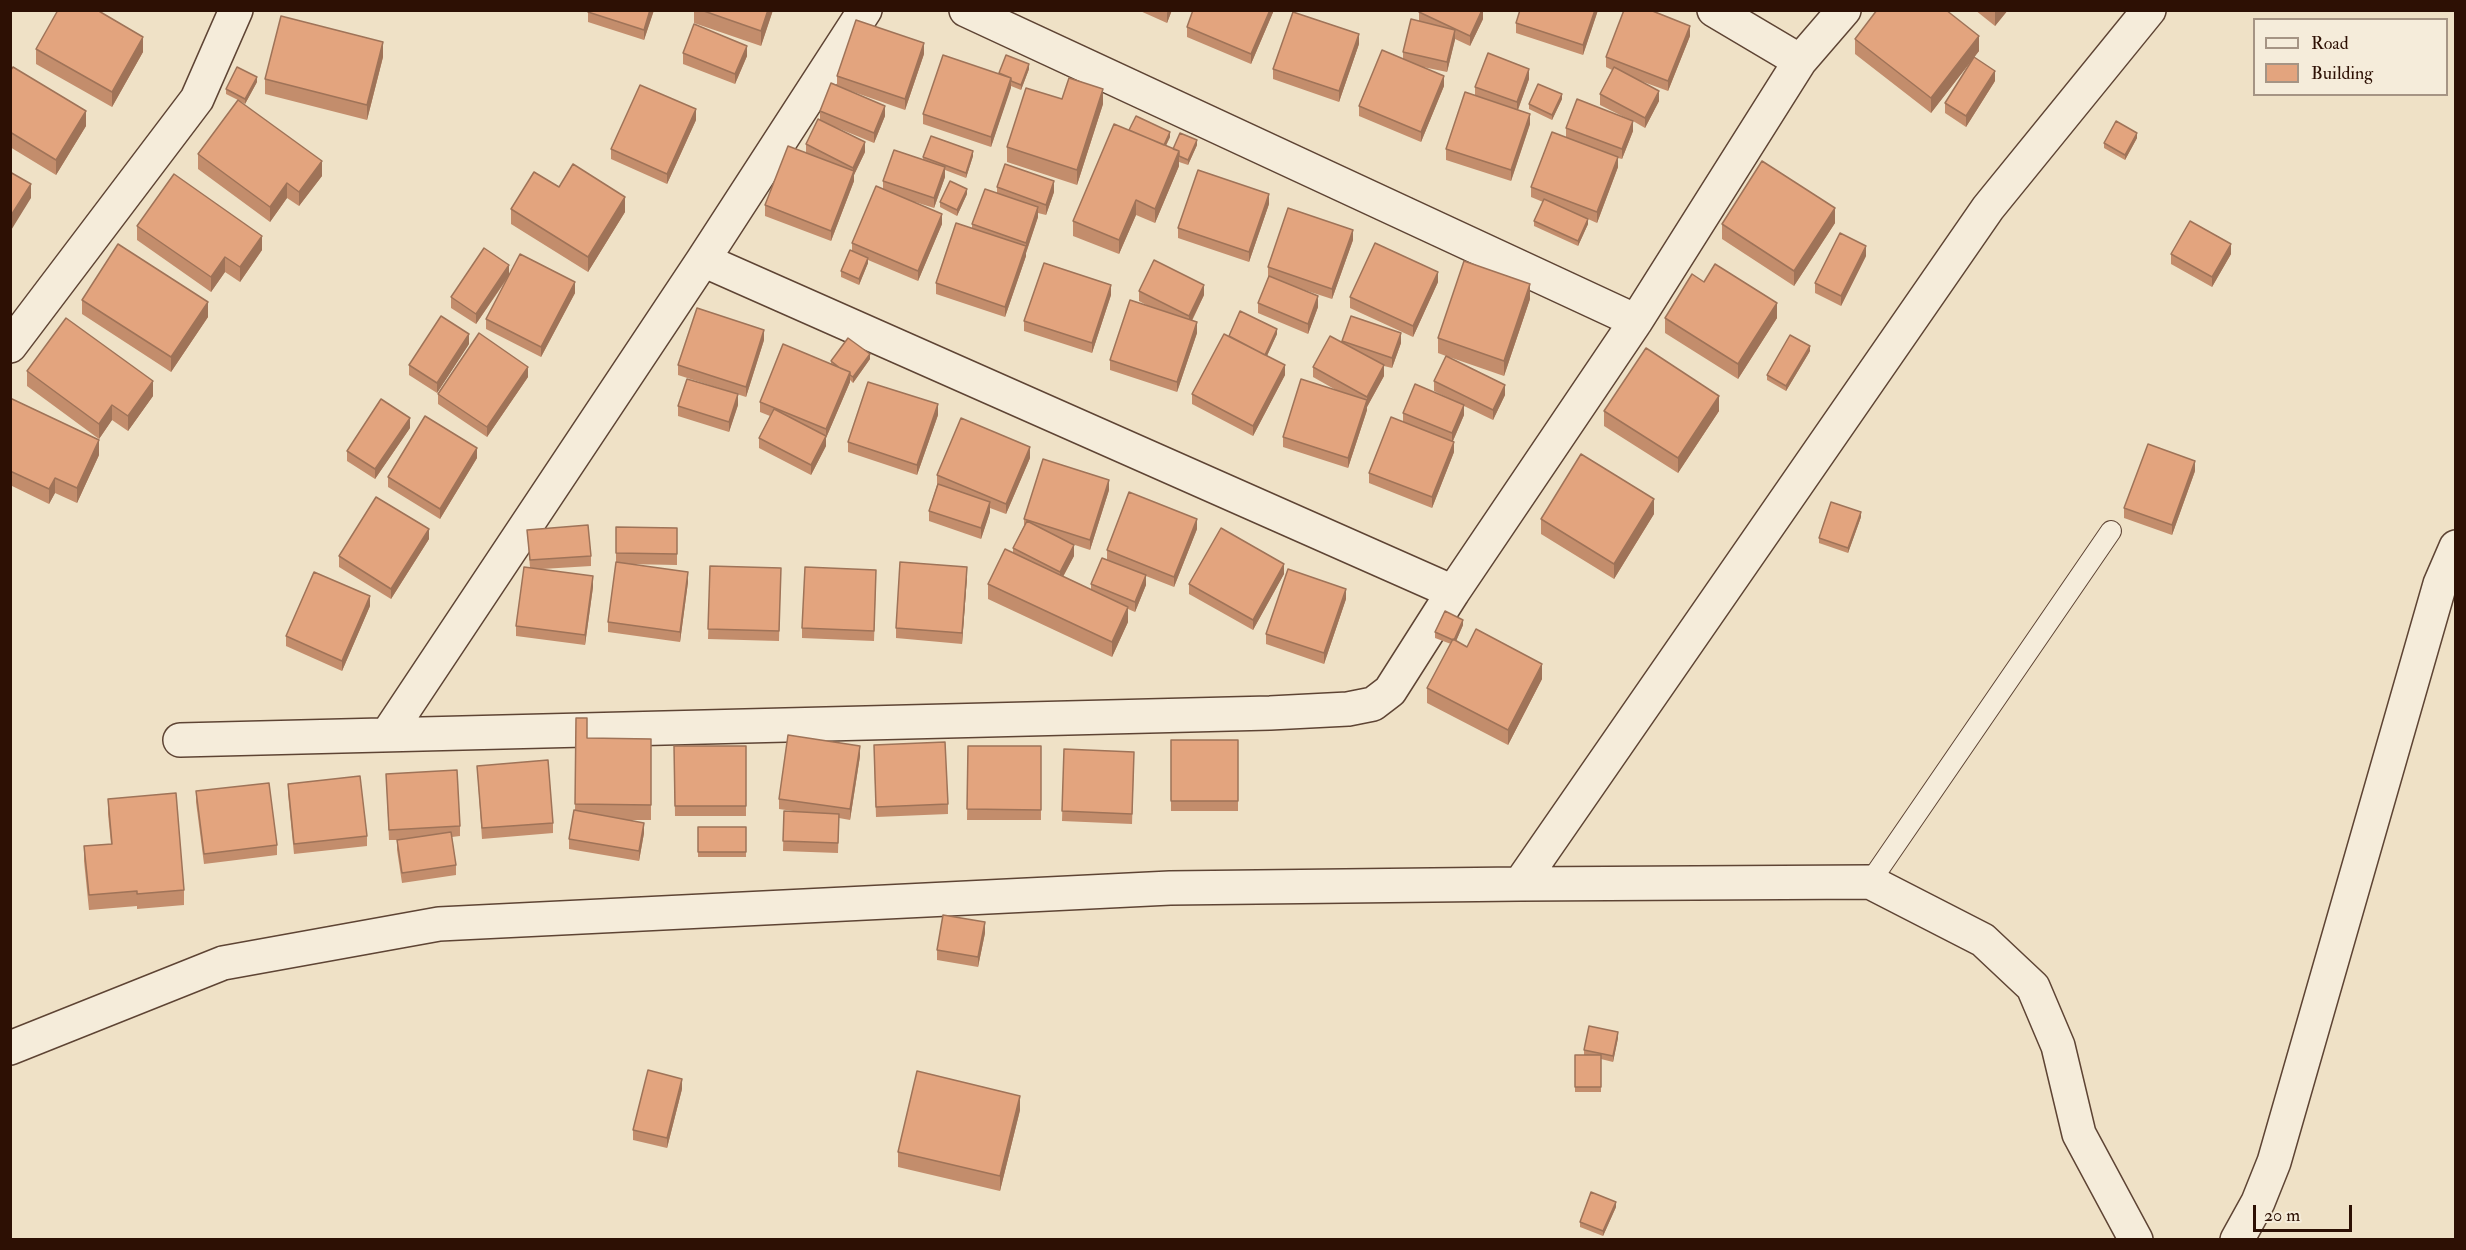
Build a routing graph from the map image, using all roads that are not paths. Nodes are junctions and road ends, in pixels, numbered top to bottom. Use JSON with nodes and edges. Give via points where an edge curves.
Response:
{"nodes":[{"id":1,"x":236,"y":10,"type":"edge"},
{"id":2,"x":865,"y":10,"type":"edge"},
{"id":3,"x":966,"y":10,"type":"edge"},
{"id":4,"x":1714,"y":10,"type":"edge"},
{"id":5,"x":1844,"y":10,"type":"edge"},
{"id":6,"x":2149,"y":10,"type":"edge"},
{"id":7,"x":1800,"y":61,"type":"junction"},
{"id":8,"x":703,"y":260,"type":"junction"},
{"id":9,"x":1636,"y":321,"type":"junction"},
{"id":10,"x":10,"y":346,"type":"edge"},
{"id":11,"x":2111,"y":531,"type":"dead end"},
{"id":12,"x":2456,"y":547,"type":"edge"},
{"id":13,"x":1453,"y":592,"type":"junction"},
{"id":14,"x":387,"y":735,"type":"junction"},
{"id":15,"x":180,"y":740,"type":"dead end"},
{"id":16,"x":1870,"y":882,"type":"junction"},
{"id":17,"x":1520,"y":884,"type":"junction"},
{"id":18,"x":10,"y":1048,"type":"edge"},
{"id":19,"x":2136,"y":1239,"type":"edge"},
{"id":20,"x":2237,"y":1239,"type":"edge"}],
"edges":[{"from":1,"to":10,"type":"street","via":[[197,99]]},
{"from":2,"to":8,"type":"street"},
{"from":3,"to":9,"type":"street"},
{"from":4,"to":7,"type":"street"},
{"from":5,"to":7,"type":"street"},
{"from":6,"to":17,"type":"street","via":[[1988,208]]},
{"from":7,"to":9,"type":"street"},
{"from":8,"to":13,"type":"street"},
{"from":8,"to":14,"type":"street"},
{"from":9,"to":13,"type":"street"},
{"from":11,"to":16,"type":"lane"},
{"from":12,"to":20,"type":"street","via":[[2437,595],[2274,1162]]},
{"from":13,"to":14,"type":"street","via":[[1390,690],[1373,704],[1348,709]]},
{"from":14,"to":15,"type":"street"},
{"from":16,"to":17,"type":"street"},
{"from":16,"to":19,"type":"street","via":[[1983,940],[2033,987],[2058,1046],[2079,1134]]},
{"from":17,"to":18,"type":"street","via":[[1170,888],[439,924],[222,963]]}]}
